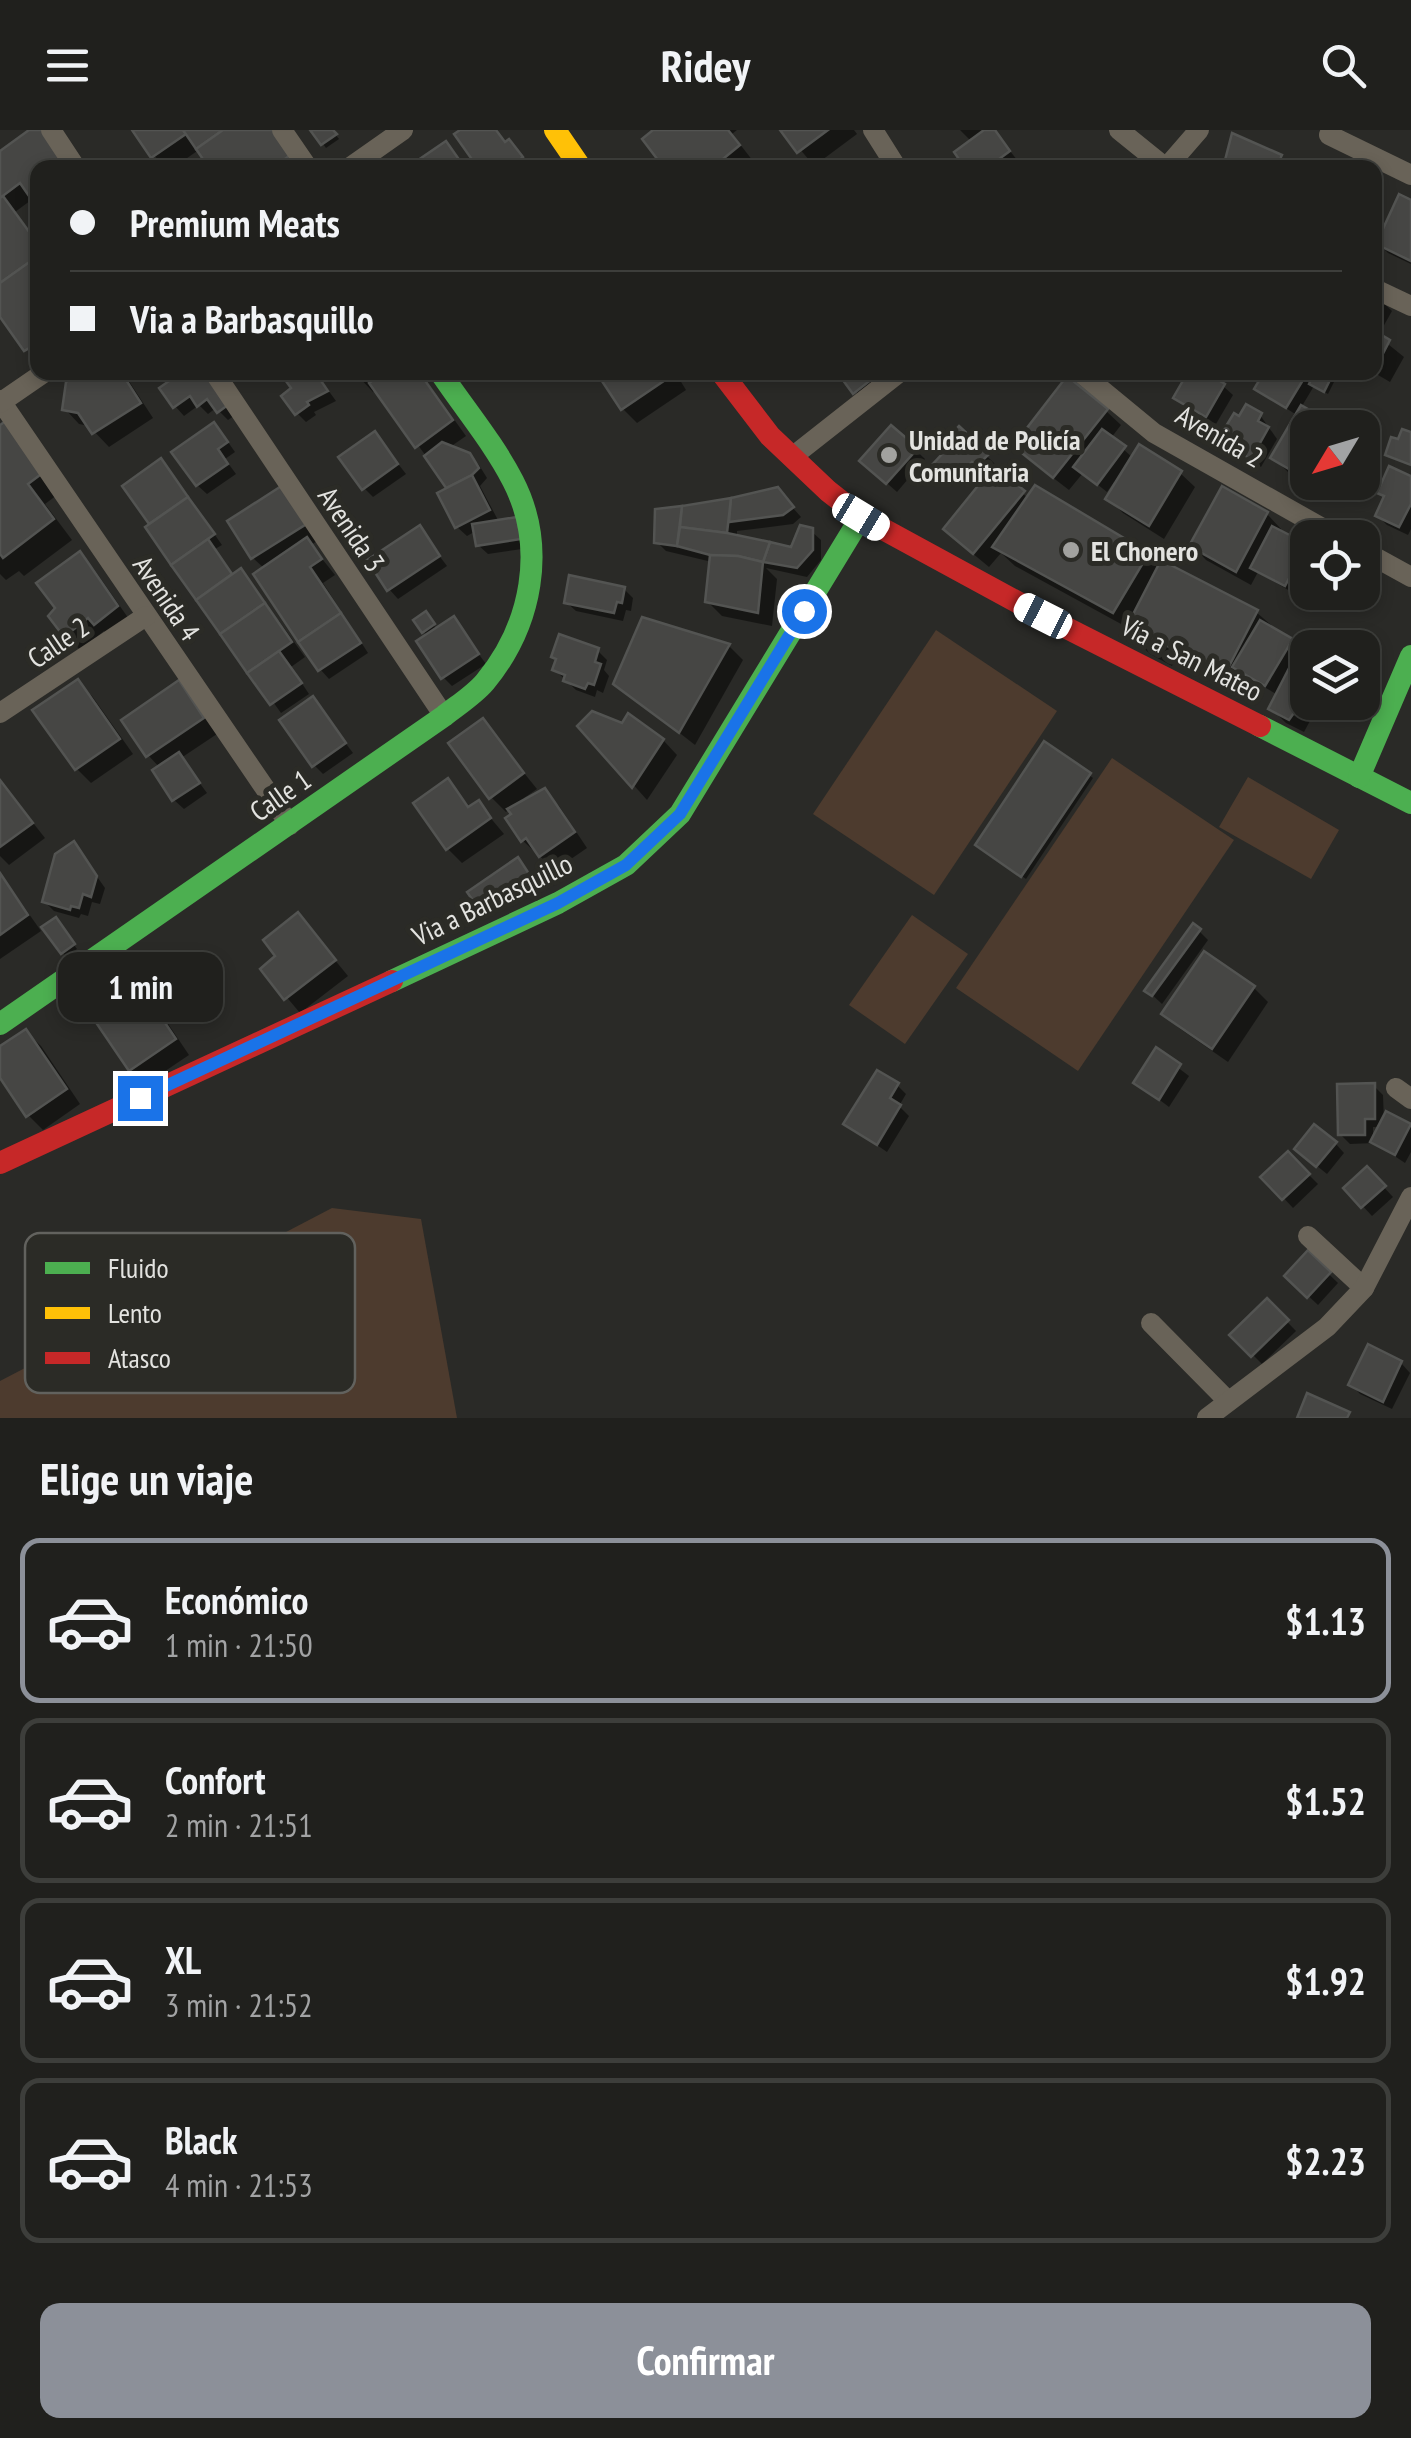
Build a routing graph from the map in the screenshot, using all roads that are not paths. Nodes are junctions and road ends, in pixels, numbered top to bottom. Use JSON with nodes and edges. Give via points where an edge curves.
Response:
{"nodes":[{"id":1,"x":51,"y":130,"type":"edge"},
{"id":2,"x":282,"y":130,"type":"edge"},
{"id":3,"x":403,"y":130,"type":"edge"},
{"id":4,"x":556,"y":130,"type":"edge"},
{"id":5,"x":872,"y":130,"type":"edge"},
{"id":6,"x":1119,"y":130,"type":"edge"},
{"id":7,"x":1199,"y":130,"type":"edge"},
{"id":8,"x":1331,"y":130,"type":"edge"},
{"id":9,"x":71,"y":160,"type":"edge"},
{"id":10,"x":303,"y":160,"type":"edge"},
{"id":11,"x":360,"y":160,"type":"edge"},
{"id":12,"x":577,"y":160,"type":"edge"},
{"id":13,"x":893,"y":160,"type":"edge"},
{"id":14,"x":1156,"y":160,"type":"edge"},
{"id":15,"x":1173,"y":160,"type":"edge"},
{"id":16,"x":1380,"y":160,"type":"edge"},
{"id":17,"x":1382,"y":161,"type":"edge"},
{"id":18,"x":1411,"y":175,"type":"edge"},
{"id":19,"x":1382,"y":292,"type":"edge"},
{"id":20,"x":1411,"y":306,"type":"edge"},
{"id":21,"x":33,"y":380,"type":"edge"},
{"id":22,"x":219,"y":380,"type":"edge"},
{"id":23,"x":445,"y":380,"type":"edge"},
{"id":24,"x":727,"y":380,"type":"edge"},
{"id":25,"x":890,"y":380,"type":"edge"},
{"id":26,"x":1090,"y":380,"type":"edge"},
{"id":27,"x":0,"y":402,"type":"edge"},
{"id":28,"x":792,"y":458,"type":"junction"},
{"id":29,"x":861,"y":517,"type":"junction"},
{"id":30,"x":1308,"y":520,"type":"edge"},
{"id":31,"x":1380,"y":560,"type":"edge"},
{"id":32,"x":1411,"y":577,"type":"edge"},
{"id":33,"x":146,"y":616,"type":"junction"},
{"id":34,"x":1411,"y":656,"type":"edge"},
{"id":35,"x":0,"y":713,"type":"edge"},
{"id":36,"x":444,"y":716,"type":"junction"},
{"id":37,"x":1359,"y":777,"type":"junction"},
{"id":38,"x":1411,"y":803,"type":"edge"},
{"id":39,"x":290,"y":826,"type":"junction"},
{"id":40,"x":0,"y":1024,"type":"edge"},
{"id":41,"x":0,"y":1163,"type":"edge"},
{"id":42,"x":1411,"y":1198,"type":"edge"},
{"id":43,"x":1308,"y":1236,"type":"dead end"},
{"id":44,"x":1364,"y":1288,"type":"junction"},
{"id":45,"x":1151,"y":1323,"type":"dead end"},
{"id":46,"x":1228,"y":1400,"type":"junction"},
{"id":47,"x":1207,"y":1418,"type":"edge"}],
"edges":[{"from":1,"to":9,"type":"street"},
{"from":2,"to":10,"type":"street"},
{"from":3,"to":11,"type":"street"},
{"from":4,"to":12,"type":"main road"},
{"from":5,"to":13,"type":"street"},
{"from":6,"to":14,"type":"street"},
{"from":7,"to":15,"type":"street"},
{"from":8,"to":16,"type":"street","via":[[1329,135]]},
{"from":17,"to":18,"type":"street"},
{"from":19,"to":20,"type":"street"},
{"from":21,"to":27,"type":"street"},
{"from":22,"to":36,"type":"street","name":"Avenida 3"},
{"from":23,"to":36,"type":"main road","name":"Calle 1","via":[[515,484],[530,530],[532,568],[526,615],[511,647],[484,684]]},
{"from":24,"to":28,"type":"main road","name":"Vía a San Mateo"},
{"from":25,"to":28,"type":"street"},
{"from":26,"to":30,"type":"street","name":"Avenida 2","via":[[1154,433]]},
{"from":27,"to":33,"type":"street","name":"Avenida 4"},
{"from":28,"to":29,"type":"main road","name":"Vía a San Mateo"},
{"from":29,"to":37,"type":"main road","name":"Vía a San Mateo"},
{"from":29,"to":41,"type":"main road","name":"Via a Barbasquillo","via":[[680,814],[626,865],[558,903]]},
{"from":31,"to":32,"type":"street"},
{"from":33,"to":35,"type":"street","name":"Calle 2"},
{"from":33,"to":39,"type":"street","name":"Avenida 4"},
{"from":34,"to":37,"type":"main road"},
{"from":36,"to":39,"type":"main road","name":"Calle 1"},
{"from":37,"to":38,"type":"main road","name":"Vía a San Mateo"},
{"from":39,"to":40,"type":"main road","name":"Calle 1"},
{"from":42,"to":44,"type":"street"},
{"from":43,"to":44,"type":"street"},
{"from":44,"to":46,"type":"street","via":[[1280,1366]]},
{"from":45,"to":46,"type":"street"},
{"from":46,"to":47,"type":"street"}]}
